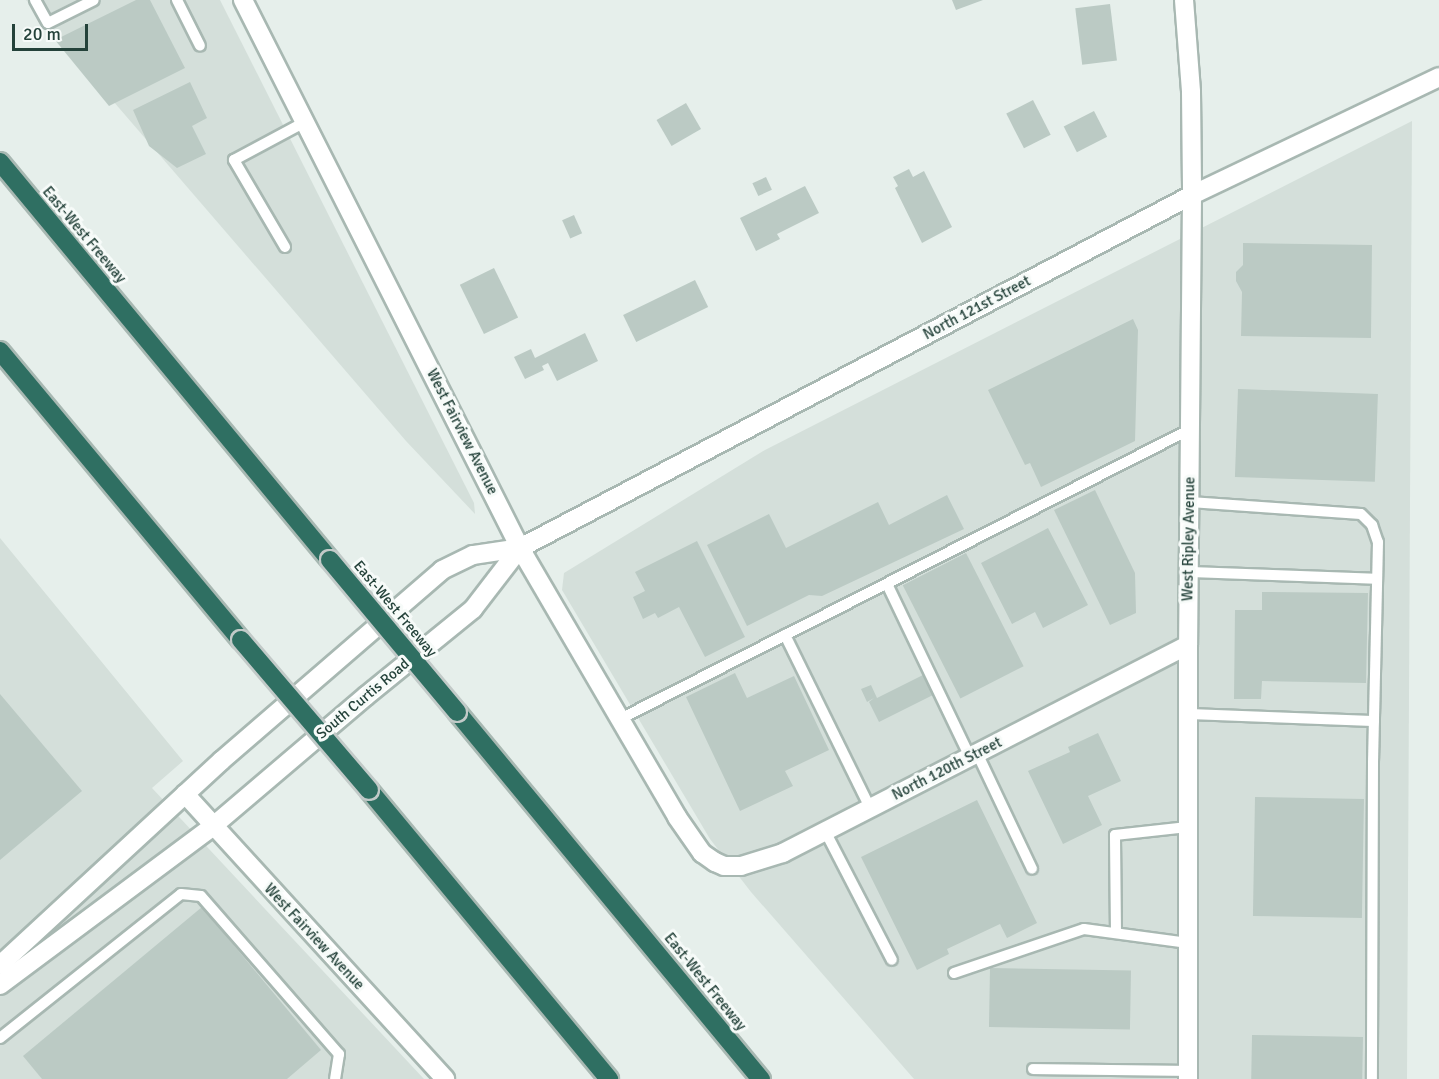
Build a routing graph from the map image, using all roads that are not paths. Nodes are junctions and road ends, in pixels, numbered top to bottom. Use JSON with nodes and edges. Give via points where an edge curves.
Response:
{"nodes":[{"id":1,"x":35,"y":0,"type":"edge"},
{"id":2,"x":94,"y":0,"type":"edge"},
{"id":3,"x":177,"y":0,"type":"edge"},
{"id":4,"x":243,"y":0,"type":"edge"},
{"id":5,"x":1184,"y":0,"type":"edge"},
{"id":6,"x":200,"y":46,"type":"dead end"},
{"id":7,"x":1439,"y":77,"type":"edge"},
{"id":8,"x":305,"y":122,"type":"junction"},
{"id":9,"x":0,"y":162,"type":"edge"},
{"id":10,"x":1192,"y":195,"type":"junction"},
{"id":11,"x":285,"y":247,"type":"dead end"},
{"id":12,"x":0,"y":351,"type":"edge"},
{"id":13,"x":1191,"y":429,"type":"junction"},
{"id":14,"x":1190,"y":502,"type":"junction"},
{"id":15,"x":520,"y":548,"type":"junction"},
{"id":16,"x":1189,"y":572,"type":"junction"},
{"id":17,"x":1377,"y":579,"type":"junction"},
{"id":18,"x":887,"y":584,"type":"junction"},
{"id":19,"x":785,"y":635,"type":"junction"},
{"id":20,"x":1188,"y":645,"type":"junction"},
{"id":21,"x":1188,"y":714,"type":"junction"},
{"id":22,"x":620,"y":719,"type":"junction"},
{"id":23,"x":1374,"y":721,"type":"junction"},
{"id":24,"x":973,"y":755,"type":"junction"},
{"id":25,"x":185,"y":794,"type":"junction"},
{"id":26,"x":870,"y":808,"type":"junction"},
{"id":27,"x":212,"y":827,"type":"junction"},
{"id":28,"x":1188,"y":827,"type":"junction"},
{"id":29,"x":825,"y":831,"type":"junction"},
{"id":30,"x":702,"y":853,"type":"joint"},
{"id":31,"x":1032,"y":869,"type":"dead end"},
{"id":32,"x":1116,"y":933,"type":"junction"},
{"id":33,"x":1188,"y":943,"type":"junction"},
{"id":34,"x":892,"y":960,"type":"dead end"},
{"id":35,"x":0,"y":965,"type":"edge"},
{"id":36,"x":954,"y":973,"type":"dead end"},
{"id":37,"x":0,"y":985,"type":"edge"},
{"id":38,"x":0,"y":1038,"type":"edge"},
{"id":39,"x":1033,"y":1069,"type":"dead end"},
{"id":40,"x":1188,"y":1075,"type":"edge"},
{"id":41,"x":335,"y":1079,"type":"edge"},
{"id":42,"x":445,"y":1079,"type":"edge"},
{"id":43,"x":609,"y":1079,"type":"edge"},
{"id":44,"x":761,"y":1079,"type":"edge"},
{"id":45,"x":1372,"y":1079,"type":"edge"}],
"edges":[{"from":1,"to":2,"type":"lane","via":[[48,24]]},
{"from":3,"to":6,"type":"lane"},
{"from":4,"to":8,"type":"street","name":"West Fairview Avenue"},
{"from":5,"to":10,"type":"street","name":"West Ripley Avenue","via":[[1191,92]]},
{"from":7,"to":10,"type":"street","name":"North 121st Street"},
{"from":8,"to":11,"type":"lane","via":[[234,160]]},
{"from":8,"to":15,"type":"street","name":"West Fairview Avenue"},
{"from":9,"to":44,"type":"highway","name":"East-West Freeway","bridge":true},
{"from":10,"to":13,"type":"street","name":"West Ripley Avenue"},
{"from":10,"to":15,"type":"street","name":"North 121st Street"},
{"from":12,"to":43,"type":"highway","bridge":true},
{"from":13,"to":14,"type":"street","name":"West Ripley Avenue"},
{"from":13,"to":18,"type":"lane"},
{"from":14,"to":16,"type":"street","name":"West Ripley Avenue"},
{"from":14,"to":17,"type":"lane","via":[[1362,514],[1372,525],[1378,542]]},
{"from":15,"to":22,"type":"street","name":"West Fairview Avenue"},
{"from":15,"to":25,"type":"street","via":[[473,555],[442,570]]},
{"from":15,"to":27,"type":"street","name":"South Curtis Road","via":[[473,609]]},
{"from":16,"to":17,"type":"lane"},
{"from":16,"to":20,"type":"street","name":"West Ripley Avenue"},
{"from":17,"to":23,"type":"lane"},
{"from":18,"to":19,"type":"lane"},
{"from":18,"to":24,"type":"lane"},
{"from":19,"to":22,"type":"lane"},
{"from":19,"to":26,"type":"lane"},
{"from":20,"to":21,"type":"street","name":"West Ripley Avenue"},
{"from":20,"to":24,"type":"street","name":"North 120th Street"},
{"from":21,"to":23,"type":"lane"},
{"from":21,"to":28,"type":"street","name":"West Ripley Avenue"},
{"from":22,"to":30,"type":"street","name":"West Fairview Avenue","via":[[676,817]]},
{"from":23,"to":45,"type":"lane"},
{"from":24,"to":26,"type":"street","name":"North 120th Street"},
{"from":24,"to":31,"type":"lane"},
{"from":25,"to":27,"type":"street","name":"West Fairview Avenue"},
{"from":25,"to":35,"type":"street"},
{"from":26,"to":29,"type":"street","name":"North 120th Street"},
{"from":27,"to":37,"type":"street","name":"South Curtis Road"},
{"from":27,"to":42,"type":"street","name":"West Fairview Avenue"},
{"from":28,"to":32,"type":"lane","via":[[1115,835]]},
{"from":28,"to":33,"type":"street","name":"West Ripley Avenue"},
{"from":29,"to":30,"type":"street","name":"North 120th Street","via":[[783,853],[741,866],[724,866]]},
{"from":29,"to":34,"type":"lane"},
{"from":32,"to":33,"type":"lane"},
{"from":32,"to":36,"type":"lane","via":[[1084,929]]},
{"from":33,"to":40,"type":"street","name":"West Ripley Avenue"},
{"from":38,"to":41,"type":"lane","via":[[181,894],[201,896],[339,1054]]},
{"from":39,"to":40,"type":"lane"}]}
